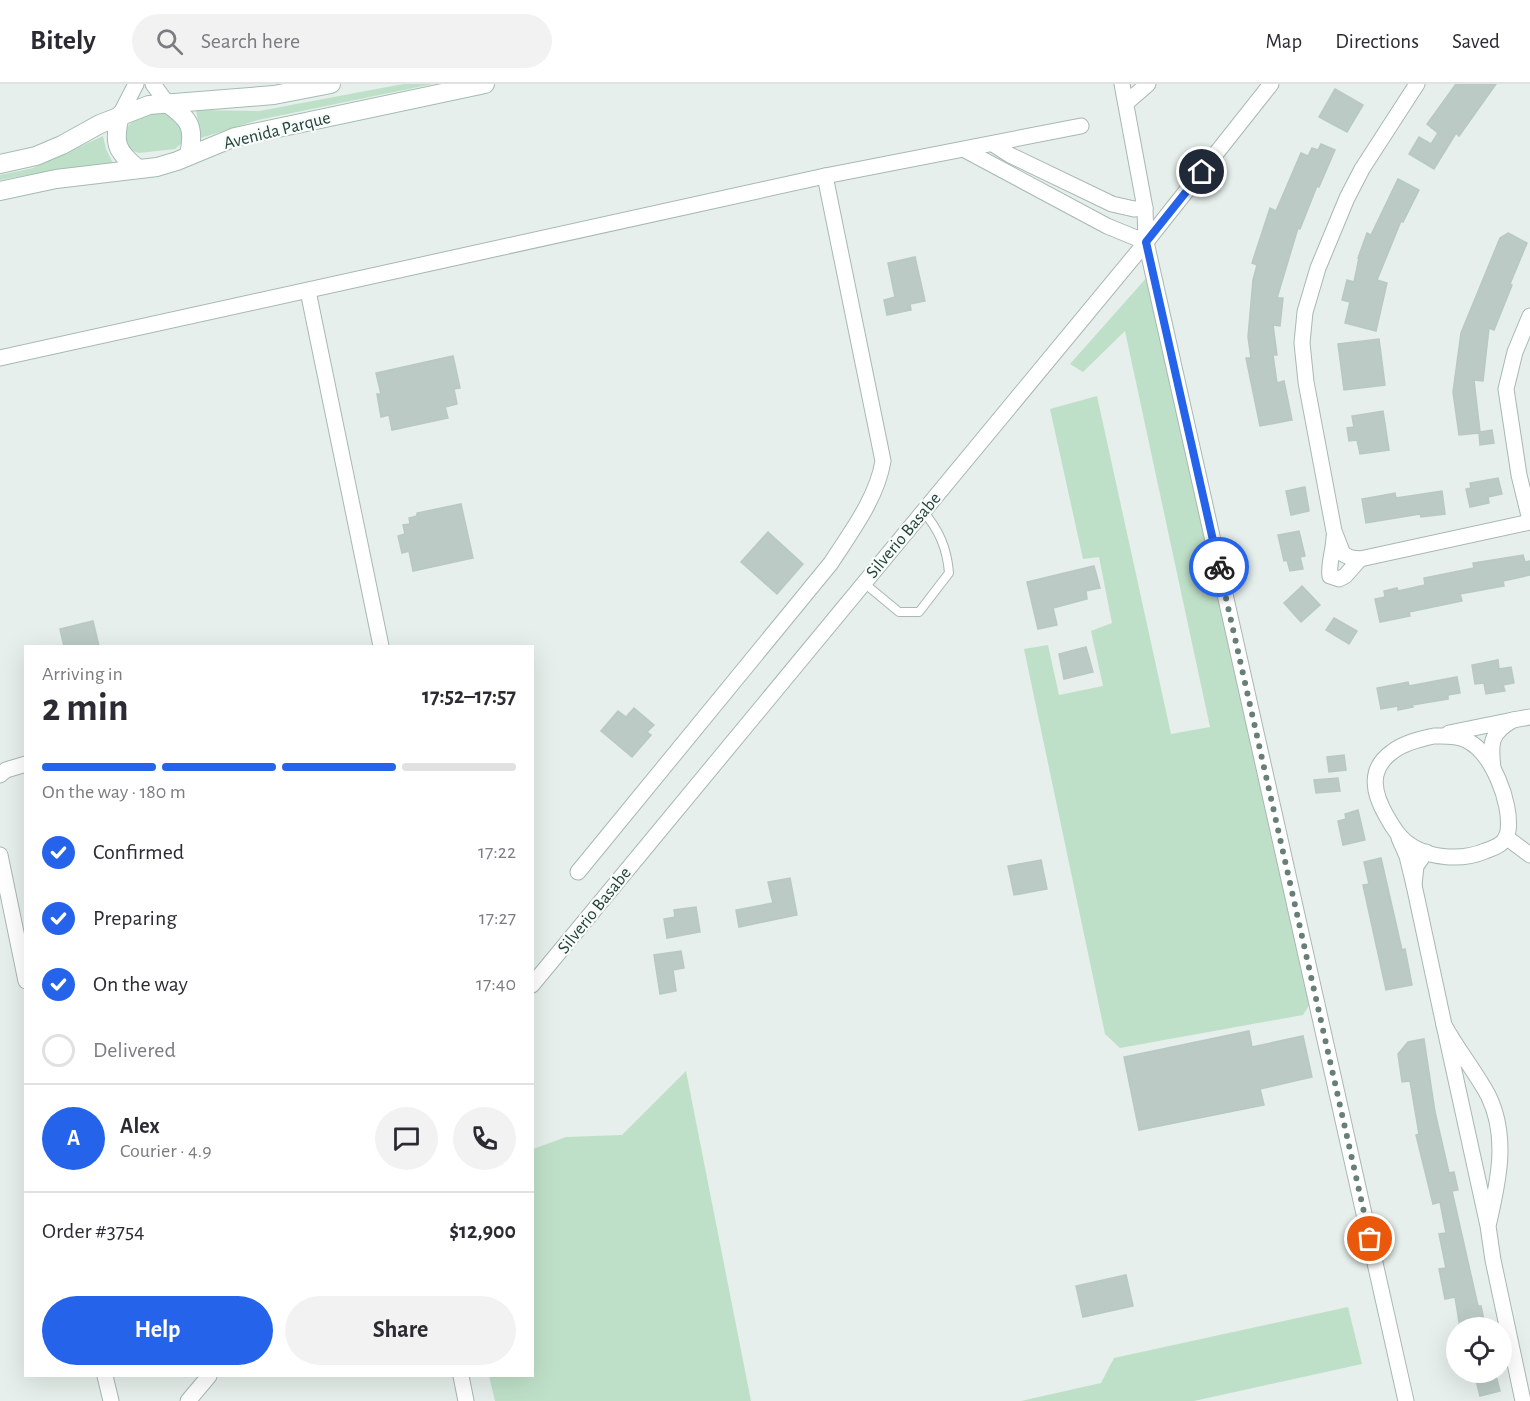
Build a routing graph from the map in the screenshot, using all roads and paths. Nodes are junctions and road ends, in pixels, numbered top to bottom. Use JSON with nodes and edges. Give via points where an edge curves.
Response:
{"nodes":[{"id":1,"x":136,"y":84,"type":"edge"},
{"id":2,"x":153,"y":84,"type":"edge"},
{"id":3,"x":331,"y":84,"type":"edge"},
{"id":4,"x":485,"y":84,"type":"edge"},
{"id":5,"x":1122,"y":84,"type":"edge"},
{"id":6,"x":1148,"y":84,"type":"edge"},
{"id":7,"x":1271,"y":84,"type":"edge"},
{"id":8,"x":1417,"y":84,"type":"edge"},
{"id":9,"x":167,"y":103,"type":"junction"},
{"id":10,"x":1126,"y":103,"type":"junction"},
{"id":11,"x":120,"y":116,"type":"junction"},
{"id":12,"x":1082,"y":126,"type":"dead end"},
{"id":13,"x":993,"y":144,"type":"junction"},
{"id":14,"x":965,"y":150,"type":"junction"},
{"id":15,"x":189,"y":155,"type":"junction"},
{"id":16,"x":0,"y":164,"type":"edge"},
{"id":17,"x":138,"y":169,"type":"junction"},
{"id":18,"x":825,"y":177,"type":"junction"},
{"id":19,"x":0,"y":191,"type":"edge"},
{"id":20,"x":1145,"y":208,"type":"junction"},
{"id":21,"x":1146,"y":242,"type":"junction"},
{"id":22,"x":308,"y":291,"type":"junction"},
{"id":23,"x":1530,"y":316,"type":"edge"},
{"id":24,"x":0,"y":358,"type":"edge"},
{"id":25,"x":923,"y":511,"type":"junction"},
{"id":26,"x":1530,"y":521,"type":"edge"},
{"id":27,"x":1334,"y":531,"type":"junction"},
{"id":28,"x":1360,"y":560,"type":"junction"},
{"id":29,"x":864,"y":583,"type":"junction"},
{"id":30,"x":381,"y":645,"type":"edge"},
{"id":31,"x":1530,"y":717,"type":"edge"},
{"id":32,"x":1513,"y":720,"type":"junction"},
{"id":33,"x":1434,"y":736,"type":"junction"},
{"id":34,"x":24,"y":765,"type":"edge"},
{"id":35,"x":1493,"y":768,"type":"junction"},
{"id":36,"x":0,"y":775,"type":"edge"},
{"id":37,"x":1395,"y":830,"type":"junction"},
{"id":38,"x":1506,"y":837,"type":"junction"},
{"id":39,"x":1426,"y":852,"type":"junction"},
{"id":40,"x":0,"y":855,"type":"edge"},
{"id":41,"x":1530,"y":855,"type":"edge"},
{"id":42,"x":578,"y":872,"type":"dead end"},
{"id":43,"x":1414,"y":885,"type":"junction"},
{"id":44,"x":24,"y":971,"type":"edge"},
{"id":45,"x":534,"y":983,"type":"edge"},
{"id":46,"x":1444,"y":1025,"type":"junction"},
{"id":47,"x":1488,"y":1226,"type":"junction"},
{"id":48,"x":105,"y":1377,"type":"edge"},
{"id":49,"x":208,"y":1377,"type":"edge"},
{"id":50,"x":461,"y":1377,"type":"edge"},
{"id":51,"x":108,"y":1398,"type":"edge"},
{"id":52,"x":188,"y":1401,"type":"edge"},
{"id":53,"x":466,"y":1401,"type":"edge"},
{"id":54,"x":1406,"y":1401,"type":"edge"},
{"id":55,"x":1523,"y":1401,"type":"edge"}],
"edges":[{"from":1,"to":11,"type":"street"},
{"from":2,"to":9,"type":"street"},
{"from":3,"to":9,"type":"street","name":"Avenida Parque","via":[[274,95]]},
{"from":4,"to":15,"type":"street","name":"Avenida Parque","via":[[235,137]]},
{"from":5,"to":10,"type":"street"},
{"from":6,"to":10,"type":"street"},
{"from":7,"to":21,"type":"street","name":"Silverio Basabe"},
{"from":8,"to":27,"type":"street","via":[[1347,198],[1318,268],[1305,312],[1304,372]]},
{"from":9,"to":11,"type":"street","name":"Avenida Parque"},
{"from":9,"to":15,"type":"street","via":[[189,122]]},
{"from":10,"to":20,"type":"street"},
{"from":11,"to":16,"type":"street","name":"Avenida Parque","via":[[36,156]]},
{"from":11,"to":17,"type":"street","via":[[118,147]]},
{"from":12,"to":13,"type":"street"},
{"from":13,"to":14,"type":"street"},
{"from":13,"to":20,"type":"street","via":[[1112,204]]},
{"from":14,"to":18,"type":"street"},
{"from":14,"to":21,"type":"street","via":[[1107,226]]},
{"from":15,"to":17,"type":"street","name":"Avenida Parque"},
{"from":17,"to":19,"type":"street","name":"Avenida Parque","via":[[56,179]]},
{"from":18,"to":22,"type":"street"},
{"from":18,"to":42,"type":"street","via":[[883,461],[880,477],[831,563]]},
{"from":20,"to":21,"type":"street"},
{"from":21,"to":25,"type":"street","name":"Silverio Basabe"},
{"from":21,"to":54,"type":"street"},
{"from":22,"to":24,"type":"street"},
{"from":22,"to":30,"type":"street"},
{"from":23,"to":26,"type":"street","via":[[1515,352],[1506,389]]},
{"from":25,"to":29,"type":"street","name":"Silverio Basabe"},
{"from":25,"to":29,"type":"lane","via":[[936,527],[948,555],[949,573],[919,612],[899,612]]},
{"from":26,"to":28,"type":"street"},
{"from":27,"to":28,"type":"street","via":[[1343,554]]},
{"from":27,"to":28,"type":"street","via":[[1330,576],[1345,576]]},
{"from":29,"to":45,"type":"street","name":"Silverio Basabe"},
{"from":31,"to":32,"type":"street"},
{"from":32,"to":33,"type":"street"},
{"from":32,"to":35,"type":"street","via":[[1495,733]]},
{"from":33,"to":35,"type":"street","via":[[1465,739]]},
{"from":33,"to":37,"type":"street","via":[[1393,751],[1375,775],[1376,796]]},
{"from":34,"to":36,"type":"street"},
{"from":35,"to":38,"type":"street","via":[[1507,815]]},
{"from":37,"to":39,"type":"street","via":[[1406,842]]},
{"from":37,"to":43,"type":"street"},
{"from":38,"to":39,"type":"street","via":[[1496,847],[1478,854],[1449,857]]},
{"from":38,"to":41,"type":"street"},
{"from":39,"to":43,"type":"street","via":[[1416,866]]},
{"from":40,"to":44,"type":"street"},
{"from":43,"to":46,"type":"street"},
{"from":46,"to":47,"type":"street"},
{"from":46,"to":47,"type":"street","via":[[1480,1081],[1495,1113],[1500,1167]]},
{"from":47,"to":55,"type":"street"},
{"from":48,"to":51,"type":"street"},
{"from":49,"to":52,"type":"street"},
{"from":50,"to":53,"type":"street"}]}
